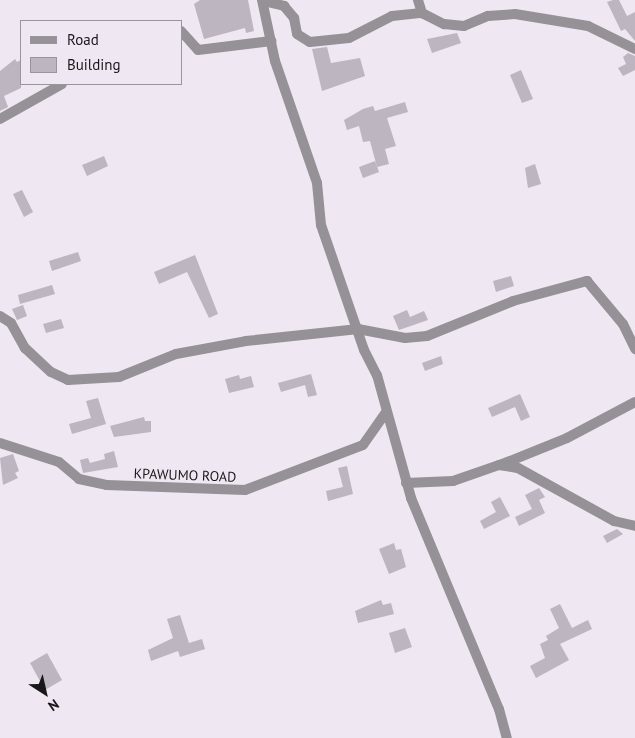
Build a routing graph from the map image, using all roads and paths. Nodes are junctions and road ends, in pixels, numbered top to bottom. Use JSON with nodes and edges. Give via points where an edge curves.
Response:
{"nodes":[{"id":1,"x":262,"y":0,"type":"edge"},
{"id":2,"x":418,"y":0,"type":"edge"},
{"id":3,"x":422,"y":12,"type":"junction"},
{"id":4,"x":182,"y":32,"type":"edge"},
{"id":5,"x":271,"y":41,"type":"junction"},
{"id":6,"x":635,"y":50,"type":"edge"},
{"id":7,"x":60,"y":85,"type":"edge"},
{"id":8,"x":0,"y":119,"type":"edge"},
{"id":9,"x":0,"y":316,"type":"edge"},
{"id":10,"x":358,"y":329,"type":"junction"},
{"id":11,"x":635,"y":349,"type":"edge"},
{"id":12,"x":635,"y":402,"type":"edge"},
{"id":13,"x":386,"y":413,"type":"junction"},
{"id":14,"x":0,"y":443,"type":"edge"},
{"id":15,"x":499,"y":465,"type":"junction"},
{"id":16,"x":406,"y":483,"type":"junction"},
{"id":17,"x":635,"y":526,"type":"edge"},
{"id":18,"x":507,"y":738,"type":"edge"}],
"edges":[{"from":1,"to":3,"type":"street","via":[[284,6],[294,18],[297,34],[310,42],[349,38],[392,16]]},
{"from":1,"to":5,"type":"street"},
{"from":2,"to":3,"type":"street"},
{"from":3,"to":6,"type":"street","via":[[444,24],[464,26],[488,16],[552,18],[588,26]]},
{"from":4,"to":5,"type":"street","via":[[198,50]]},
{"from":5,"to":10,"type":"street","via":[[317,183],[321,225]]},
{"from":7,"to":8,"type":"street"},
{"from":9,"to":10,"type":"street","via":[[10,323],[25,348],[51,372],[68,380],[119,377],[176,354],[206,347]]},
{"from":10,"to":11,"type":"street","via":[[405,338],[427,336],[512,301],[587,281],[623,324]]},
{"from":10,"to":13,"type":"street","via":[[377,375]]},
{"from":12,"to":15,"type":"street","via":[[567,438]]},
{"from":13,"to":14,"type":"street","name":"KPAWUMO ROAD","via":[[363,445],[245,490],[107,485],[79,479],[59,462]]},
{"from":13,"to":16,"type":"street"},
{"from":15,"to":16,"type":"street","via":[[453,482]]},
{"from":15,"to":17,"type":"street","via":[[518,468],[614,521]]},
{"from":16,"to":18,"type":"street","via":[[499,709]]}]}
